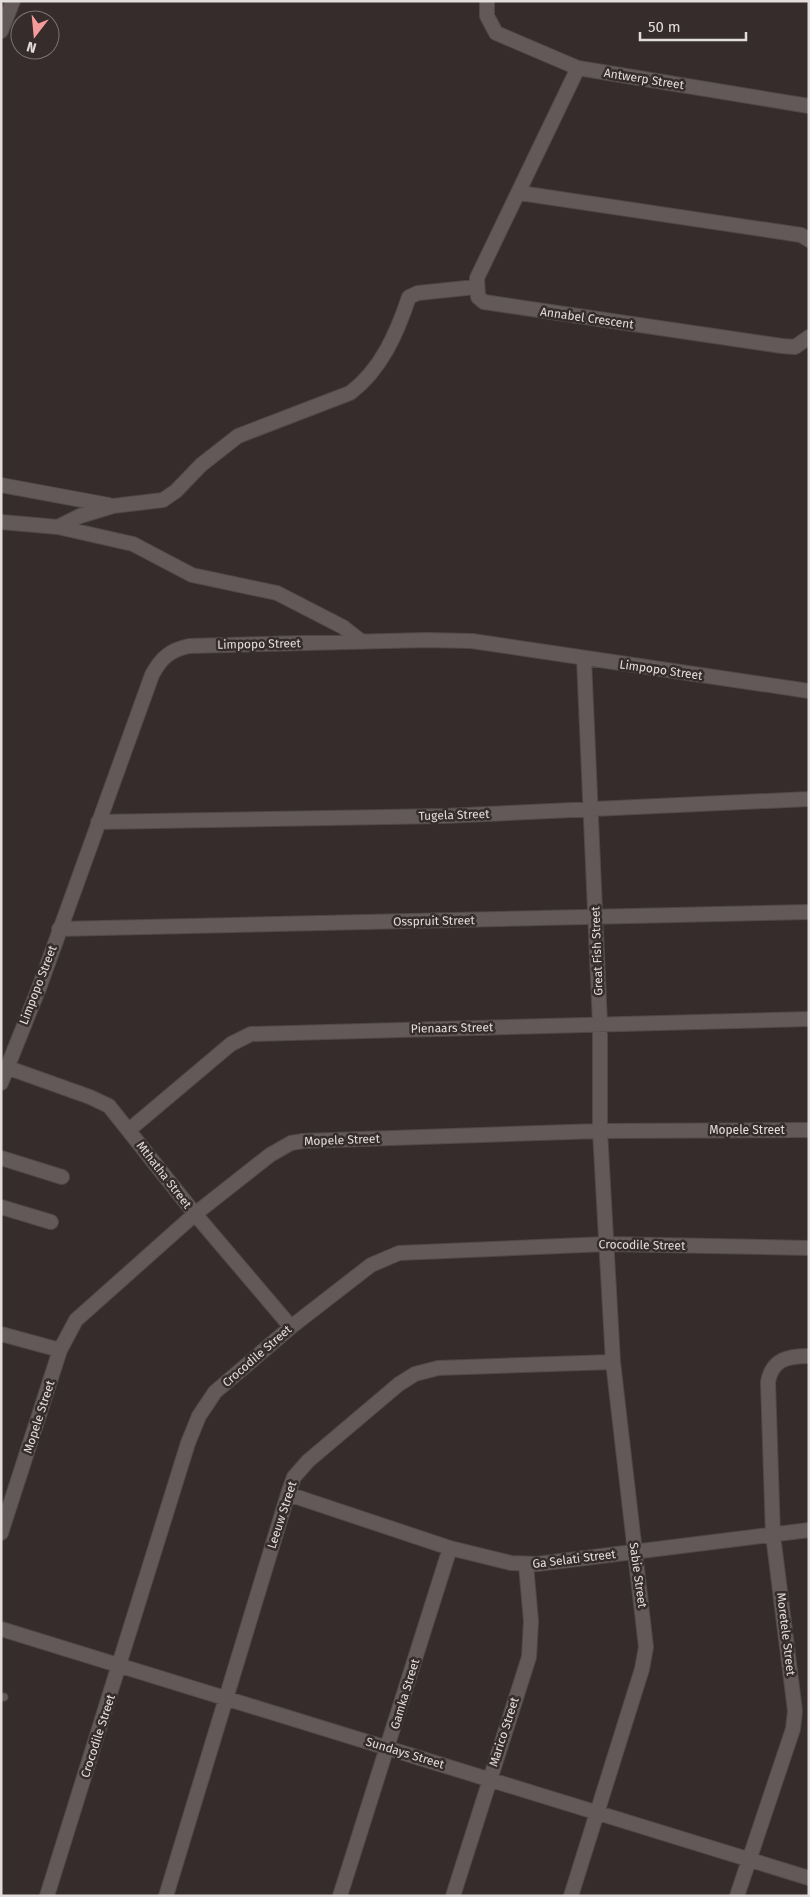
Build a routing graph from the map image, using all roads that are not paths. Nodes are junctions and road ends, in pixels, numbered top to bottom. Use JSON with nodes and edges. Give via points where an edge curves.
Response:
{"nodes":[{"id":1,"x":13,"y":1,"type":"edge"},
{"id":2,"x":487,"y":1,"type":"edge"},
{"id":3,"x":1,"y":31,"type":"edge"},
{"id":4,"x":578,"y":68,"type":"junction"},
{"id":5,"x":809,"y":106,"type":"edge"},
{"id":6,"x":520,"y":193,"type":"junction"},
{"id":7,"x":809,"y":240,"type":"edge"},
{"id":8,"x":476,"y":287,"type":"junction"},
{"id":9,"x":809,"y":337,"type":"edge"},
{"id":10,"x":1,"y":486,"type":"edge"},
{"id":11,"x":113,"y":506,"type":"junction"},
{"id":12,"x":1,"y":522,"type":"edge"},
{"id":13,"x":58,"y":527,"type":"junction"},
{"id":14,"x":362,"y":642,"type":"junction"},
{"id":15,"x":584,"y":659,"type":"junction"},
{"id":16,"x":809,"y":691,"type":"edge"},
{"id":17,"x":809,"y":799,"type":"edge"},
{"id":18,"x":590,"y":808,"type":"junction"},
{"id":19,"x":98,"y":822,"type":"junction"},
{"id":20,"x":809,"y":912,"type":"edge"},
{"id":21,"x":596,"y":918,"type":"junction"},
{"id":22,"x":59,"y":929,"type":"junction"},
{"id":23,"x":809,"y":1019,"type":"edge"},
{"id":24,"x":600,"y":1024,"type":"junction"},
{"id":25,"x":6,"y":1066,"type":"junction"},
{"id":26,"x":1,"y":1083,"type":"edge"},
{"id":27,"x":129,"y":1130,"type":"junction"},
{"id":28,"x":809,"y":1130,"type":"edge"},
{"id":29,"x":600,"y":1131,"type":"junction"},
{"id":30,"x":1,"y":1158,"type":"edge"},
{"id":31,"x":62,"y":1177,"type":"dead end"},
{"id":32,"x":1,"y":1207,"type":"edge"},
{"id":33,"x":195,"y":1214,"type":"junction"},
{"id":34,"x":51,"y":1222,"type":"dead end"},
{"id":35,"x":608,"y":1244,"type":"junction"},
{"id":36,"x":809,"y":1248,"type":"edge"},
{"id":37,"x":291,"y":1327,"type":"junction"},
{"id":38,"x":1,"y":1334,"type":"edge"},
{"id":39,"x":60,"y":1350,"type":"junction"},
{"id":40,"x":809,"y":1356,"type":"edge"},
{"id":41,"x":613,"y":1362,"type":"junction"},
{"id":42,"x":288,"y":1494,"type":"junction"},
{"id":43,"x":809,"y":1530,"type":"edge"},
{"id":44,"x":1,"y":1533,"type":"edge"},
{"id":45,"x":773,"y":1535,"type":"junction"},
{"id":46,"x":450,"y":1548,"type":"junction"},
{"id":47,"x":635,"y":1551,"type":"junction"},
{"id":48,"x":526,"y":1565,"type":"junction"},
{"id":49,"x":1,"y":1628,"type":"edge"},
{"id":50,"x":120,"y":1665,"type":"junction"},
{"id":51,"x":225,"y":1698,"type":"junction"},
{"id":52,"x":388,"y":1748,"type":"junction"},
{"id":53,"x":489,"y":1779,"type":"junction"},
{"id":54,"x":597,"y":1812,"type":"junction"},
{"id":55,"x":748,"y":1859,"type":"junction"},
{"id":56,"x":809,"y":1878,"type":"edge"},
{"id":57,"x":47,"y":1896,"type":"edge"},
{"id":58,"x":166,"y":1896,"type":"edge"},
{"id":59,"x":340,"y":1896,"type":"edge"},
{"id":60,"x":453,"y":1896,"type":"edge"},
{"id":61,"x":570,"y":1896,"type":"edge"},
{"id":62,"x":737,"y":1896,"type":"edge"}],
"edges":[{"from":1,"to":3,"type":"street"},
{"from":2,"to":4,"type":"street","name":"Antwerp Street","via":[[487,16],[496,33]]},
{"from":4,"to":5,"type":"street","name":"Antwerp Street"},
{"from":4,"to":6,"type":"street"},
{"from":6,"to":7,"type":"street","via":[[801,235]]},
{"from":6,"to":8,"type":"street","via":[[477,278]]},
{"from":8,"to":9,"type":"street","name":"Annabel Crescent","via":[[478,297],[484,302],[782,346],[795,347]]},
{"from":8,"to":11,"type":"street","via":[[418,293],[409,297],[379,364],[350,393],[238,436],[163,500]]},
{"from":10,"to":11,"type":"street"},
{"from":11,"to":13,"type":"street"},
{"from":12,"to":13,"type":"street"},
{"from":13,"to":14,"type":"street","via":[[133,544],[192,575],[277,593],[343,627]]},
{"from":14,"to":15,"type":"street","name":"Limpopo Street","via":[[472,641]]},
{"from":14,"to":19,"type":"street","name":"Limpopo Street","via":[[189,646],[167,654],[152,675]]},
{"from":15,"to":16,"type":"street","name":"Limpopo Street"},
{"from":15,"to":18,"type":"street","name":"Great Fish Street"},
{"from":17,"to":18,"type":"street","name":"Tugela Street"},
{"from":18,"to":19,"type":"street","name":"Tugela Street","via":[[444,816]]},
{"from":18,"to":21,"type":"street","name":"Great Fish Street"},
{"from":19,"to":22,"type":"street","name":"Limpopo Street"},
{"from":20,"to":21,"type":"street","name":"Osspruit Street"},
{"from":21,"to":22,"type":"street","name":"Osspruit Street"},
{"from":21,"to":24,"type":"street","name":"Great Fish Street"},
{"from":22,"to":25,"type":"street","name":"Limpopo Street","via":[[39,988]]},
{"from":23,"to":24,"type":"street","name":"Pienaars Street"},
{"from":24,"to":27,"type":"street","name":"Pienaars Street","via":[[252,1034],[230,1044]]},
{"from":24,"to":29,"type":"street","name":"Great Fish Street"},
{"from":25,"to":26,"type":"street","name":"Limpopo Street"},
{"from":25,"to":27,"type":"street","name":"Mthatha Street","via":[[109,1106]]},
{"from":27,"to":33,"type":"street","name":"Mthatha Street"},
{"from":28,"to":29,"type":"street","name":"Mopele Street"},
{"from":29,"to":33,"type":"street","name":"Mopele Street","via":[[291,1143]]},
{"from":29,"to":35,"type":"street","name":"Great Fish Street"},
{"from":30,"to":31,"type":"street"},
{"from":32,"to":34,"type":"street"},
{"from":33,"to":37,"type":"street","name":"Mthatha Street"},
{"from":33,"to":39,"type":"street","name":"Mopele Street","via":[[86,1310],[69,1331]]},
{"from":35,"to":36,"type":"street","name":"Crocodile Street"},
{"from":35,"to":37,"type":"street","name":"Crocodile Street","via":[[398,1253],[372,1265]]},
{"from":35,"to":41,"type":"street","name":"Sabie Street"},
{"from":37,"to":50,"type":"street","name":"Crocodile Street","via":[[215,1392],[199,1416]]},
{"from":38,"to":39,"type":"street"},
{"from":39,"to":44,"type":"street","name":"Mopele Street"},
{"from":40,"to":45,"type":"street","name":"Moretele Street","via":[[787,1357],[774,1366],[769,1376]]},
{"from":41,"to":42,"type":"street","name":"Leeuw Street","via":[[438,1368],[415,1374],[308,1460],[294,1478]]},
{"from":41,"to":47,"type":"street","name":"Sabie Street"},
{"from":42,"to":46,"type":"street","name":"Ga Selati Street"},
{"from":42,"to":51,"type":"street","name":"Leeuw Street"},
{"from":43,"to":45,"type":"street","name":"Ga Selati Street"},
{"from":45,"to":47,"type":"street","name":"Ga Selati Street"},
{"from":45,"to":55,"type":"street","name":"Moretele Street","via":[[795,1711],[793,1729]]},
{"from":46,"to":48,"type":"street","name":"Ga Selati Street"},
{"from":46,"to":52,"type":"street","name":"Gamka Street"},
{"from":47,"to":48,"type":"street","name":"Ga Selati Street"},
{"from":47,"to":54,"type":"street","name":"Sabie Street","via":[[646,1654]]},
{"from":48,"to":53,"type":"street","name":"Marico Street","via":[[530,1649]]},
{"from":49,"to":50,"type":"street","name":"Sundays Street"},
{"from":50,"to":51,"type":"street","name":"Sundays Street"},
{"from":50,"to":57,"type":"street","name":"Crocodile Street"},
{"from":51,"to":52,"type":"street","name":"Sundays Street"},
{"from":51,"to":58,"type":"street","name":"Leeuw Street"},
{"from":52,"to":53,"type":"street","name":"Sundays Street"},
{"from":52,"to":59,"type":"street","name":"Gamka Street"},
{"from":53,"to":54,"type":"street","name":"Sundays Street"},
{"from":53,"to":60,"type":"street","name":"Marico Street"},
{"from":54,"to":55,"type":"street","name":"Sundays Street"},
{"from":54,"to":61,"type":"street","name":"Sabie Street"},
{"from":55,"to":56,"type":"street","name":"Sundays Street"},
{"from":55,"to":62,"type":"street","name":"Moretele Street"}]}
